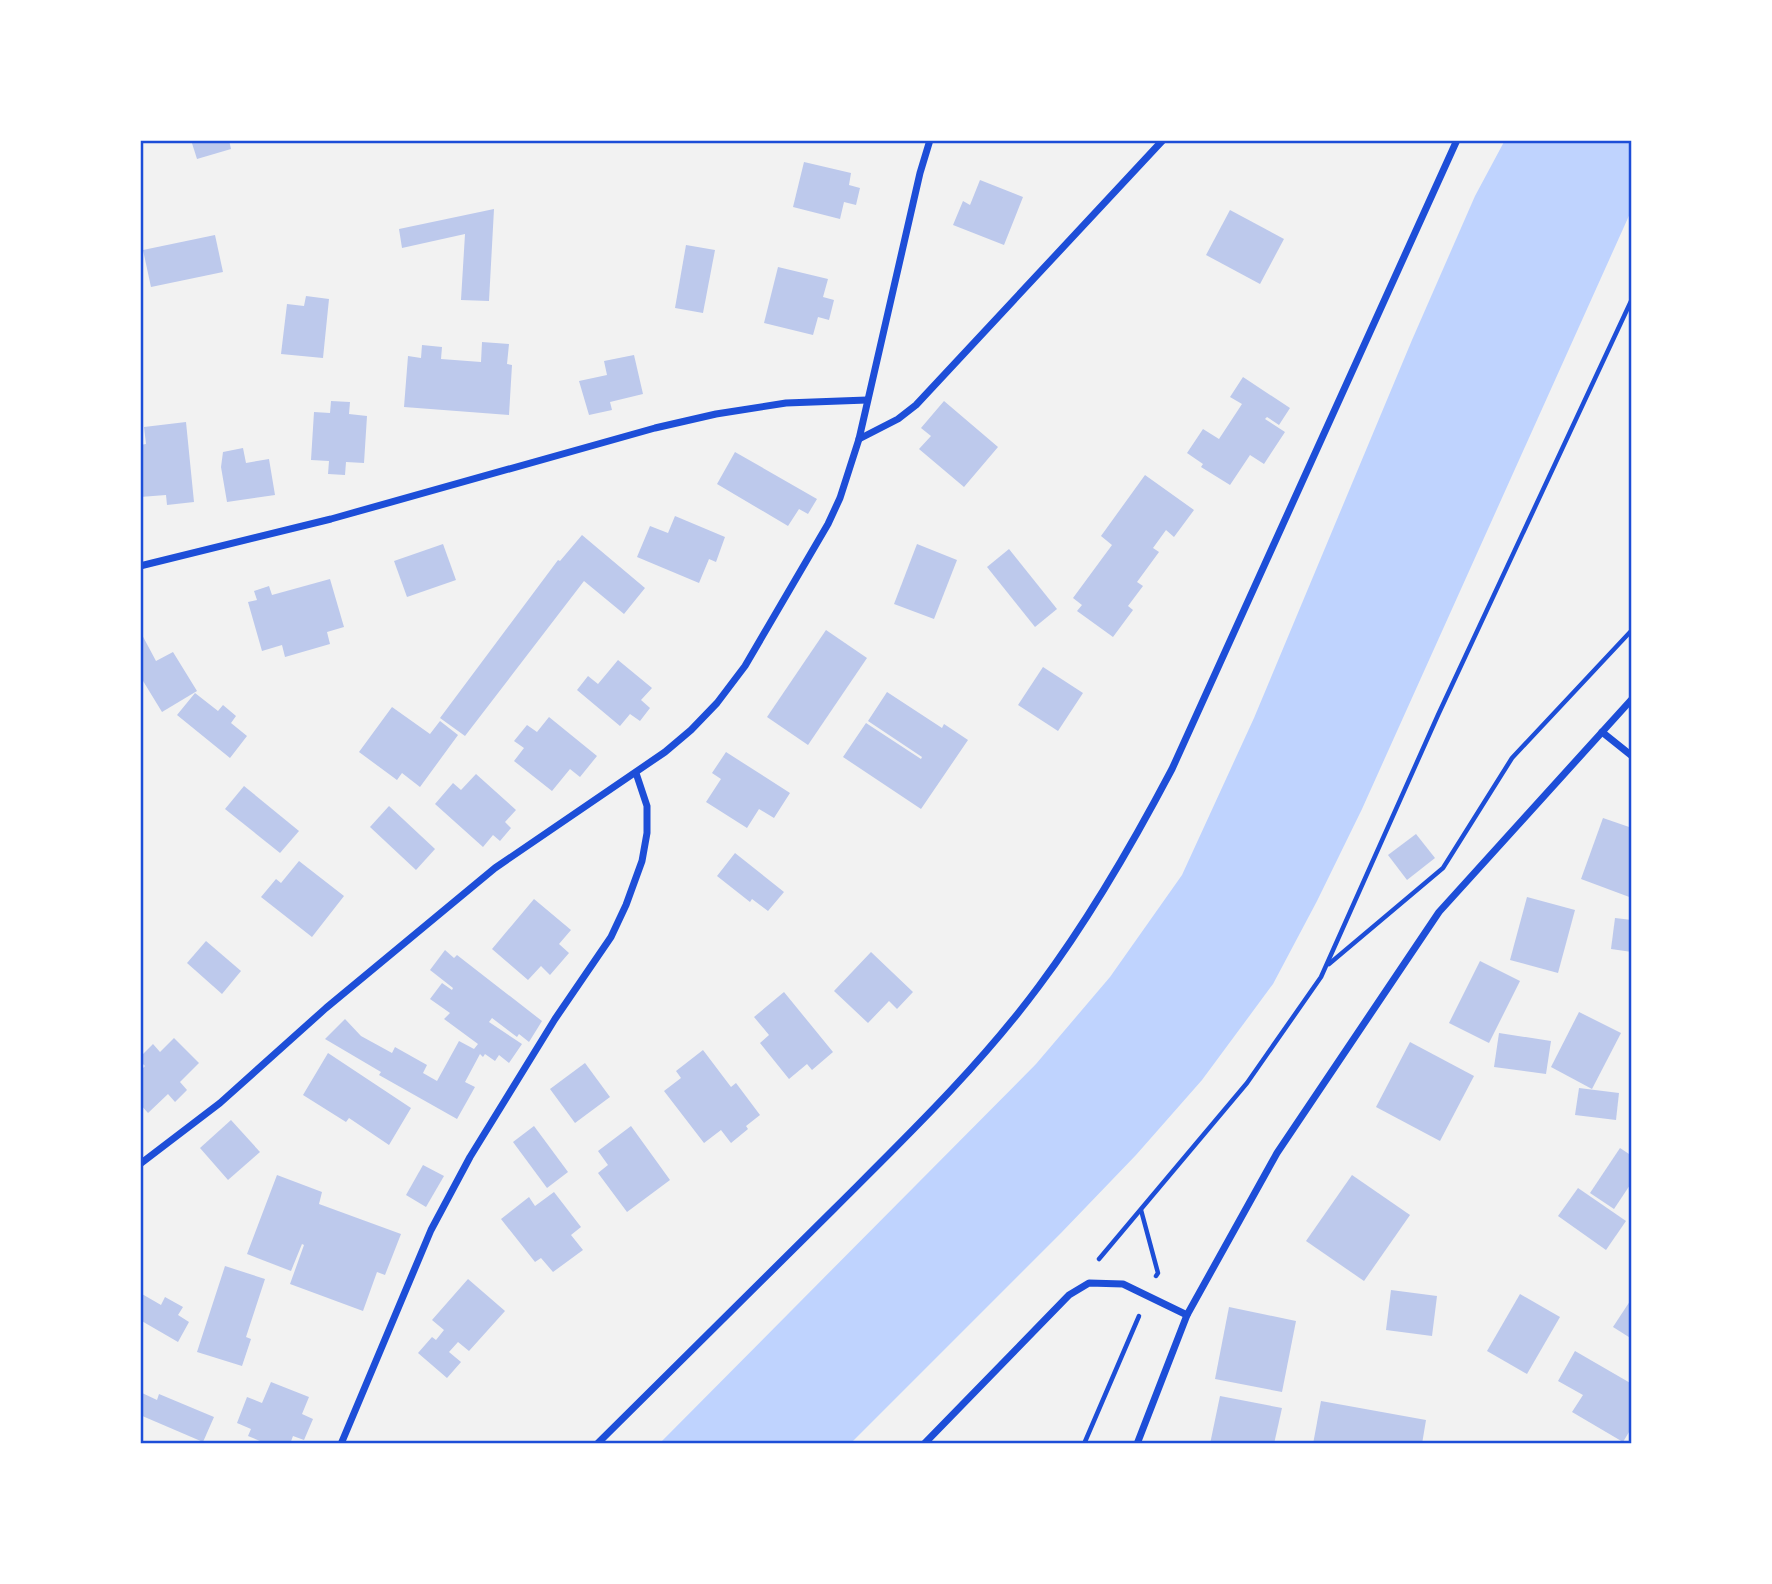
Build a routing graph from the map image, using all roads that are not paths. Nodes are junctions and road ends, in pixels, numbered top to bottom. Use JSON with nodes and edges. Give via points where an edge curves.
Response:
{"nodes":[{"id":1,"x":930,"y":140,"type":"edge"},
{"id":2,"x":1163,"y":140,"type":"edge"},
{"id":3,"x":1457,"y":140,"type":"edge"},
{"id":4,"x":867,"y":400,"type":"junction"},
{"id":5,"x":859,"y":439,"type":"junction"},
{"id":6,"x":140,"y":566,"type":"edge"},
{"id":7,"x":1632,"y":699,"type":"edge"},
{"id":8,"x":1602,"y":732,"type":"junction"},
{"id":9,"x":1632,"y":756,"type":"edge"},
{"id":10,"x":636,"y":773,"type":"junction"},
{"id":11,"x":140,"y":1164,"type":"edge"},
{"id":12,"x":1186,"y":1315,"type":"junction"},
{"id":13,"x":341,"y":1444,"type":"edge"},
{"id":14,"x":597,"y":1444,"type":"edge"},
{"id":15,"x":924,"y":1444,"type":"edge"},
{"id":16,"x":1137,"y":1444,"type":"edge"}],
"edges":[{"from":1,"to":4,"type":"street"},
{"from":2,"to":5,"type":"street","via":[[916,405]]},
{"from":3,"to":14,"type":"street","via":[[1172,769],[1092,909],[1039,987],[975,1063]]},
{"from":4,"to":5,"type":"street"},
{"from":4,"to":6,"type":"street","via":[[786,403],[716,414]]},
{"from":5,"to":10,"type":"street","via":[[828,524],[745,666],[691,730]]},
{"from":7,"to":8,"type":"street"},
{"from":8,"to":9,"type":"street"},
{"from":8,"to":12,"type":"street","via":[[1439,912],[1277,1153]]},
{"from":10,"to":11,"type":"street","via":[[495,868],[220,1103]]},
{"from":10,"to":13,"type":"street","via":[[647,806],[647,833],[626,905],[611,937],[470,1157],[431,1230]]},
{"from":12,"to":15,"type":"street","via":[[1122,1284],[1090,1283],[1069,1295]]},
{"from":12,"to":16,"type":"street"}]}
